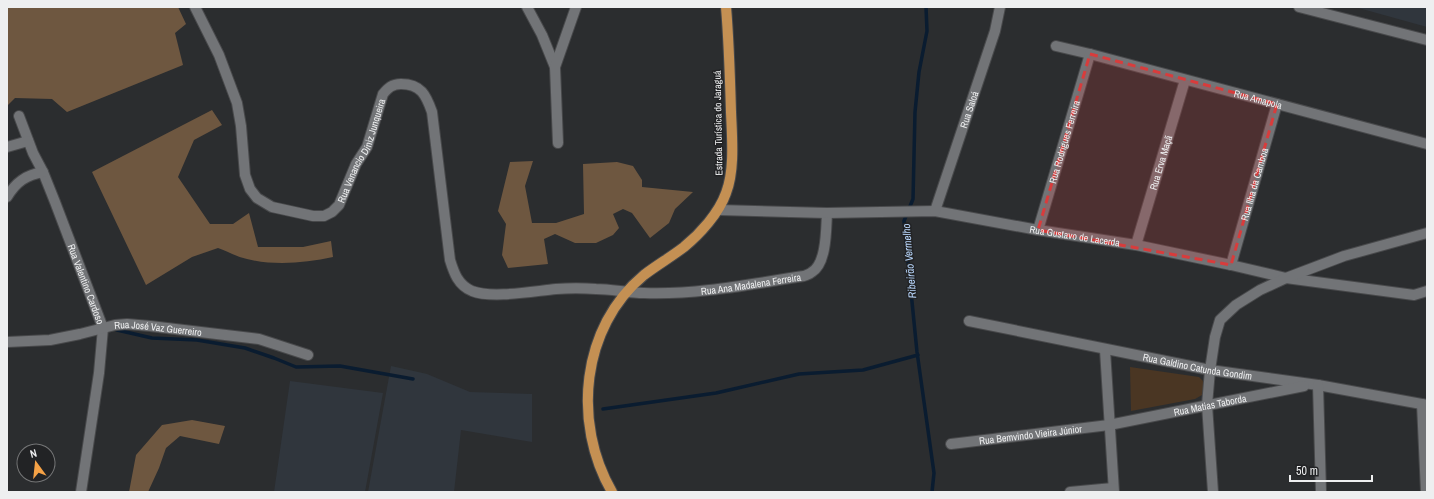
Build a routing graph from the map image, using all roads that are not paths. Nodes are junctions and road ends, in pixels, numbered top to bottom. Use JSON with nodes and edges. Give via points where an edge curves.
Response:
{"nodes":[{"id":1,"x":195,"y":7,"type":"edge"},
{"id":2,"x":527,"y":7,"type":"edge"},
{"id":3,"x":576,"y":7,"type":"edge"},
{"id":4,"x":726,"y":7,"type":"edge"},
{"id":5,"x":1000,"y":7,"type":"edge"},
{"id":6,"x":1300,"y":7,"type":"edge"},
{"id":7,"x":1326,"y":10,"type":"edge"},
{"id":8,"x":1427,"y":40,"type":"edge"},
{"id":9,"x":1056,"y":46,"type":"dead end"},
{"id":10,"x":1090,"y":54,"type":"junction"},
{"id":11,"x":555,"y":67,"type":"junction"},
{"id":12,"x":1185,"y":80,"type":"junction"},
{"id":13,"x":1277,"y":104,"type":"junction"},
{"id":14,"x":19,"y":116,"type":"dead end"},
{"id":15,"x":28,"y":141,"type":"junction"},
{"id":16,"x":558,"y":144,"type":"dead end"},
{"id":17,"x":1427,"y":144,"type":"edge"},
{"id":18,"x":7,"y":147,"type":"edge"},
{"id":19,"x":43,"y":172,"type":"junction"},
{"id":20,"x":7,"y":197,"type":"edge"},
{"id":21,"x":719,"y":210,"type":"junction"},
{"id":22,"x":930,"y":211,"type":"junction"},
{"id":23,"x":827,"y":213,"type":"junction"},
{"id":24,"x":1038,"y":230,"type":"junction"},
{"id":25,"x":1427,"y":233,"type":"edge"},
{"id":26,"x":1136,"y":246,"type":"junction"},
{"id":27,"x":1232,"y":265,"type":"junction"},
{"id":28,"x":1286,"y":278,"type":"junction"},
{"id":29,"x":1427,"y":291,"type":"edge"},
{"id":30,"x":626,"y":292,"type":"junction"},
{"id":31,"x":1414,"y":295,"type":"junction"},
{"id":32,"x":1427,"y":297,"type":"edge"},
{"id":33,"x":968,"y":321,"type":"dead end"},
{"id":34,"x":103,"y":328,"type":"junction"},
{"id":35,"x":7,"y":342,"type":"edge"},
{"id":36,"x":1105,"y":350,"type":"junction"},
{"id":37,"x":308,"y":355,"type":"dead end"},
{"id":38,"x":1210,"y":370,"type":"junction"},
{"id":39,"x":1314,"y":384,"type":"junction"},
{"id":40,"x":1207,"y":405,"type":"junction"},
{"id":41,"x":1425,"y":405,"type":"edge"},
{"id":42,"x":1109,"y":425,"type":"junction"},
{"id":43,"x":951,"y":444,"type":"dead end"},
{"id":44,"x":1426,"y":469,"type":"edge"},
{"id":45,"x":1114,"y":490,"type":"edge"},
{"id":46,"x":81,"y":492,"type":"edge"},
{"id":47,"x":612,"y":492,"type":"edge"},
{"id":48,"x":1070,"y":492,"type":"edge"},
{"id":49,"x":1213,"y":492,"type":"edge"},
{"id":50,"x":1322,"y":492,"type":"edge"},
{"id":51,"x":1426,"y":492,"type":"edge"}],
"edges":[{"from":1,"to":30,"type":"street","name":"Rua Venancio Diniz Junqueira","via":[[219,55],[237,103],[245,175],[250,189],[257,198],[272,207],[313,216],[324,216],[332,212],[339,205],[356,164],[367,147],[383,94],[396,84],[410,84],[420,90],[428,100],[432,112],[450,260],[455,276],[462,285],[473,291],[488,294],[557,289]]},
{"from":2,"to":11,"type":"street","via":[[542,34]]},
{"from":3,"to":11,"type":"street"},
{"from":4,"to":21,"type":"main road","name":"Estrada Turística do Jaraguá","via":[[731,92],[731,178]]},
{"from":5,"to":22,"type":"street","name":"Rua Saloá","via":[[995,31]]},
{"from":6,"to":7,"type":"street"},
{"from":7,"to":8,"type":"street"},
{"from":9,"to":10,"type":"street","name":"Rua Amapola"},
{"from":10,"to":12,"type":"street","name":"Rua Amapola"},
{"from":10,"to":24,"type":"street","name":"Rua Rodrigues Ferreira"},
{"from":11,"to":16,"type":"street"},
{"from":12,"to":13,"type":"street","name":"Rua Amapola"},
{"from":12,"to":26,"type":"street","name":"Rua Erva Maçã"},
{"from":13,"to":17,"type":"street","name":"Rua Amapola"},
{"from":13,"to":27,"type":"street","name":"Rua Ilha da Camboa"},
{"from":14,"to":15,"type":"street","name":"Rua Valentino Cardoso"},
{"from":15,"to":18,"type":"street"},
{"from":15,"to":19,"type":"street","name":"Rua Valentino Cardoso"},
{"from":19,"to":20,"type":"street","via":[[21,180]]},
{"from":19,"to":34,"type":"street","name":"Rua Valentino Cardoso"},
{"from":21,"to":23,"type":"street","name":"Rua Gustavo de Lacerda"},
{"from":21,"to":30,"type":"main road","name":"Estrada Turística do Jaraguá","via":[[685,246]]},
{"from":22,"to":23,"type":"street","name":"Rua Gustavo de Lacerda"},
{"from":22,"to":24,"type":"street","name":"Rua Gustavo de Lacerda"},
{"from":23,"to":30,"type":"street","name":"Rua Ana Madalena Ferreira","via":[[823,255],[813,272],[804,276],[727,288],[644,294]]},
{"from":24,"to":26,"type":"street","name":"Rua Gustavo de Lacerda"},
{"from":25,"to":28,"type":"street","via":[[1344,256]]},
{"from":26,"to":27,"type":"street","name":"Rua Gustavo de Lacerda"},
{"from":27,"to":28,"type":"street","name":"Rua Gustavo de Lacerda"},
{"from":28,"to":31,"type":"street","name":"Rua Gustavo de Lacerda"},
{"from":28,"to":38,"type":"street","via":[[1236,305],[1220,320]]},
{"from":29,"to":31,"type":"street","name":"Rua Gustavo de Lacerda"},
{"from":30,"to":47,"type":"main road","name":"Estrada Turística do Jaraguá","via":[[603,327],[594,350],[588,383],[589,424],[595,452]]},
{"from":31,"to":32,"type":"street"},
{"from":33,"to":36,"type":"street","name":"Rua Galdino Catunda Gondim"},
{"from":34,"to":35,"type":"street","name":"Rua José Vaz Guerreiro","via":[[50,340]]},
{"from":34,"to":37,"type":"street","name":"Rua José Vaz Guerreiro","via":[[127,324],[259,339]]},
{"from":34,"to":46,"type":"street","name":"Rua Valentino Cardoso","via":[[99,373]]},
{"from":36,"to":38,"type":"street","name":"Rua Galdino Catunda Gondim"},
{"from":36,"to":42,"type":"street"},
{"from":38,"to":39,"type":"street","name":"Rua Galdino Catunda Gondim"},
{"from":38,"to":40,"type":"street"},
{"from":39,"to":40,"type":"street","name":"Rua Matias Taborda"},
{"from":39,"to":41,"type":"street","name":"Rua Galdino Catunda Gondim"},
{"from":39,"to":50,"type":"street"},
{"from":40,"to":42,"type":"street","name":"Rua Matias Taborda"},
{"from":40,"to":49,"type":"street"},
{"from":41,"to":44,"type":"street"},
{"from":42,"to":43,"type":"street","name":"Rua Bemvindo Vieira Júnior"},
{"from":42,"to":45,"type":"street"},
{"from":44,"to":51,"type":"street"},
{"from":45,"to":48,"type":"street"}]}
